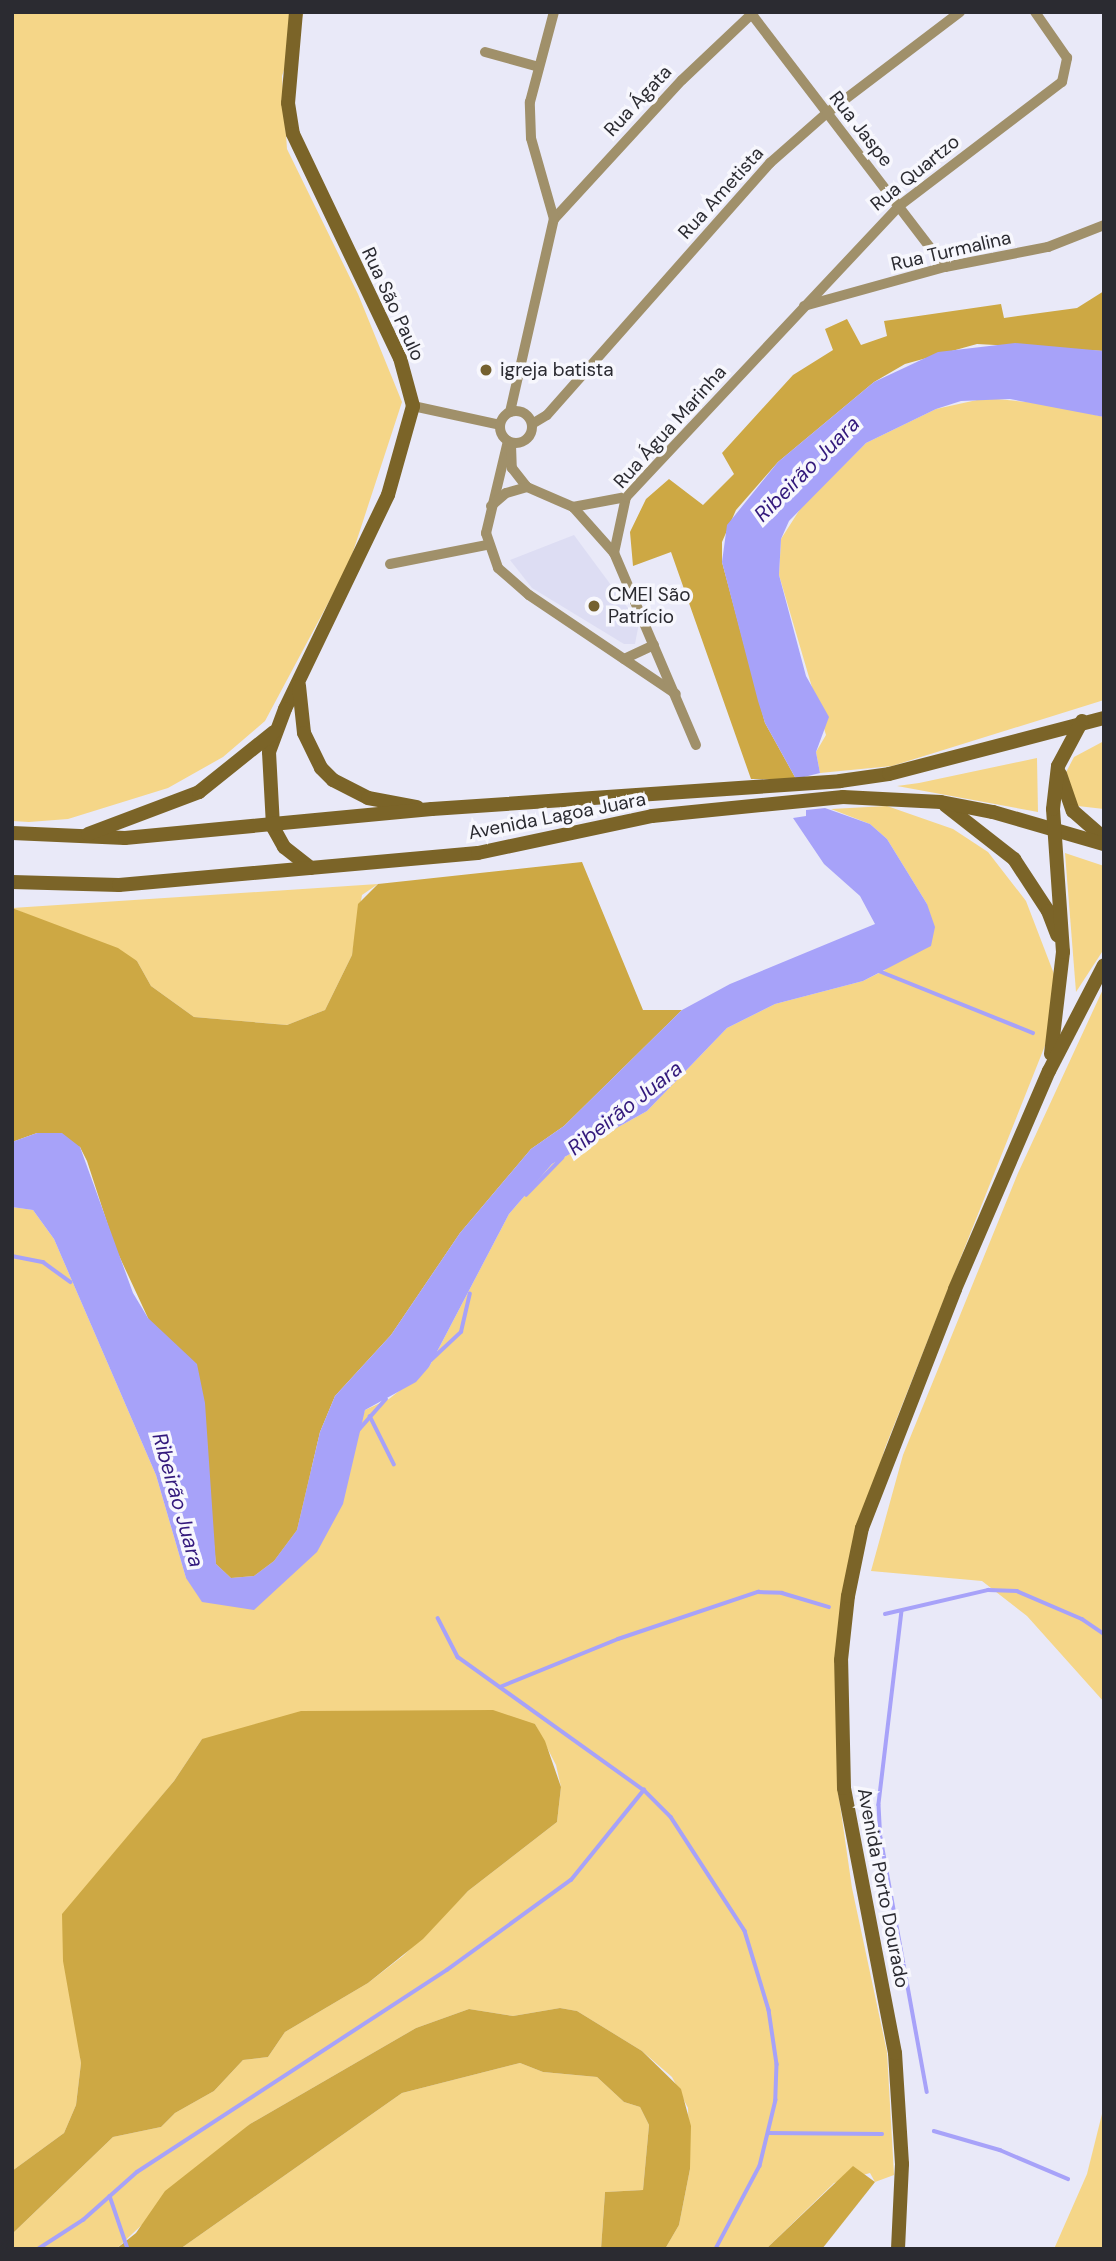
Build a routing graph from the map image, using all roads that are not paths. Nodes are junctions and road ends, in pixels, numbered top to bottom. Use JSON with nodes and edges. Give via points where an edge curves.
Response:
{"nodes":[{"id":1,"x":296,"y":12,"type":"edge"},
{"id":2,"x":554,"y":12,"type":"edge"},
{"id":3,"x":960,"y":12,"type":"edge"},
{"id":4,"x":1035,"y":12,"type":"edge"},
{"id":5,"x":752,"y":13,"type":"edge"},
{"id":6,"x":485,"y":52,"type":"dead end"},
{"id":7,"x":540,"y":67,"type":"junction"},
{"id":8,"x":827,"y":113,"type":"junction"},
{"id":9,"x":899,"y":206,"type":"junction"},
{"id":10,"x":554,"y":219,"type":"junction"},
{"id":11,"x":1104,"y":225,"type":"edge"},
{"id":12,"x":944,"y":267,"type":"junction"},
{"id":13,"x":804,"y":306,"type":"junction"},
{"id":14,"x":413,"y":406,"type":"junction"},
{"id":15,"x":510,"y":412,"type":"junction"},
{"id":16,"x":532,"y":424,"type":"junction"},
{"id":17,"x":500,"y":425,"type":"junction"},
{"id":18,"x":510,"y":442,"type":"junction"},
{"id":19,"x":527,"y":487,"type":"junction"},
{"id":20,"x":626,"y":498,"type":"junction"},
{"id":21,"x":491,"y":506,"type":"junction"},
{"id":22,"x":573,"y":507,"type":"junction"},
{"id":23,"x":487,"y":545,"type":"junction"},
{"id":24,"x":614,"y":553,"type":"junction"},
{"id":25,"x":390,"y":564,"type":"dead end"},
{"id":26,"x":654,"y":645,"type":"junction"},
{"id":27,"x":624,"y":659,"type":"junction"},
{"id":28,"x":299,"y":684,"type":"junction"},
{"id":29,"x":676,"y":694,"type":"junction"},
{"id":30,"x":1104,"y":718,"type":"edge"},
{"id":31,"x":1082,"y":721,"type":"junction"},
{"id":32,"x":274,"y":732,"type":"junction"},
{"id":33,"x":696,"y":745,"type":"dead end"},
{"id":34,"x":1058,"y":766,"type":"junction"},
{"id":35,"x":941,"y":802,"type":"junction"},
{"id":36,"x":432,"y":809,"type":"junction"},
{"id":37,"x":273,"y":827,"type":"junction"},
{"id":38,"x":1055,"y":829,"type":"junction"},
{"id":39,"x":12,"y":834,"type":"edge"},
{"id":40,"x":1104,"y":838,"type":"edge"},
{"id":41,"x":73,"y":839,"type":"junction"},
{"id":42,"x":1104,"y":844,"type":"edge"},
{"id":43,"x":311,"y":868,"type":"junction"},
{"id":44,"x":12,"y":882,"type":"edge"},
{"id":45,"x":1063,"y":951,"type":"junction"},
{"id":46,"x":1104,"y":965,"type":"edge"},
{"id":47,"x":1049,"y":1071,"type":"junction"},
{"id":48,"x":898,"y":2249,"type":"edge"}],
"edges":[{"from":1,"to":14,"type":"main road","name":"Rua São Paulo","via":[[288,103],[293,134],[400,358]]},
{"from":2,"to":7,"type":"street"},
{"from":3,"to":8,"type":"street","name":"Rua Ametista"},
{"from":4,"to":9,"type":"street","name":"Rua Quartzo","via":[[1066,58],[1062,82]]},
{"from":5,"to":8,"type":"street","name":"Rua Jaspe"},
{"from":5,"to":10,"type":"street","name":"Rua Ágata","via":[[691,71]]},
{"from":6,"to":7,"type":"street"},
{"from":7,"to":10,"type":"street","via":[[530,102],[531,138]]},
{"from":8,"to":9,"type":"street","name":"Rua Jaspe"},
{"from":8,"to":16,"type":"street","name":"Rua Ametista","via":[[770,163],[547,415]]},
{"from":9,"to":12,"type":"street","name":"Rua Jaspe"},
{"from":9,"to":13,"type":"street","name":"Rua Quartzo"},
{"from":10,"to":15,"type":"street"},
{"from":11,"to":12,"type":"street","name":"Rua Turmalina","via":[[1048,247]]},
{"from":12,"to":13,"type":"street","name":"Rua Turmalina"},
{"from":13,"to":20,"type":"street","name":"Rua Água Marinha"},
{"from":14,"to":17,"type":"street"},
{"from":14,"to":28,"type":"main road","via":[[388,495]]},
{"from":15,"to":16,"type":"street","via":[[526,414]]},
{"from":15,"to":17,"type":"street"},
{"from":16,"to":18,"type":"street","via":[[524,441]]},
{"from":17,"to":18,"type":"street"},
{"from":18,"to":19,"type":"street","via":[[512,467]]},
{"from":18,"to":21,"type":"street"},
{"from":19,"to":21,"type":"street","via":[[506,493]]},
{"from":19,"to":22,"type":"street"},
{"from":20,"to":22,"type":"street"},
{"from":20,"to":24,"type":"street","name":"Rua Água Marinha"},
{"from":21,"to":23,"type":"street"},
{"from":22,"to":24,"type":"street"},
{"from":23,"to":25,"type":"street"},
{"from":23,"to":27,"type":"street","via":[[509,580]]},
{"from":24,"to":26,"type":"street"},
{"from":26,"to":27,"type":"street"},
{"from":26,"to":29,"type":"street"},
{"from":27,"to":29,"type":"street"},
{"from":28,"to":32,"type":"main road"},
{"from":28,"to":36,"type":"main road","via":[[304,733],[321,768],[333,780],[368,797]]},
{"from":29,"to":33,"type":"street"},
{"from":30,"to":31,"type":"main road","name":"Avenida Lagoa Juara"},
{"from":31,"to":34,"type":"main road"},
{"from":31,"to":36,"type":"main road","name":"Avenida Lagoa Juara","via":[[889,774],[840,781]]},
{"from":32,"to":37,"type":"main road","via":[[270,752]]},
{"from":32,"to":41,"type":"main road","via":[[199,792]]},
{"from":34,"to":38,"type":"main road"},
{"from":34,"to":40,"type":"main road","via":[[1073,811]]},
{"from":35,"to":38,"type":"main road","name":"Avenida Lagoa Juara"},
{"from":35,"to":43,"type":"main road","name":"Avenida Lagoa Juara","via":[[843,797],[652,816],[510,849]]},
{"from":35,"to":45,"type":"main road","via":[[991,836],[1014,859],[1048,911]]},
{"from":36,"to":37,"type":"main road","name":"Avenida Lagoa Juara"},
{"from":37,"to":41,"type":"main road","name":"Avenida Lagoa Juara"},
{"from":37,"to":43,"type":"main road","via":[[284,847]]},
{"from":38,"to":42,"type":"main road","name":"Avenida Lagoa Juara"},
{"from":38,"to":45,"type":"main road"},
{"from":39,"to":41,"type":"main road","name":"Avenida Lagoa Juara"},
{"from":43,"to":44,"type":"main road","name":"Avenida Lagoa Juara","via":[[118,885]]},
{"from":45,"to":47,"type":"main road"},
{"from":46,"to":47,"type":"main road"},
{"from":47,"to":48,"type":"main road","name":"Avenida Porto Dourado","via":[[951,1300],[862,1528],[841,1660],[844,1788],[901,2111]]}]}
